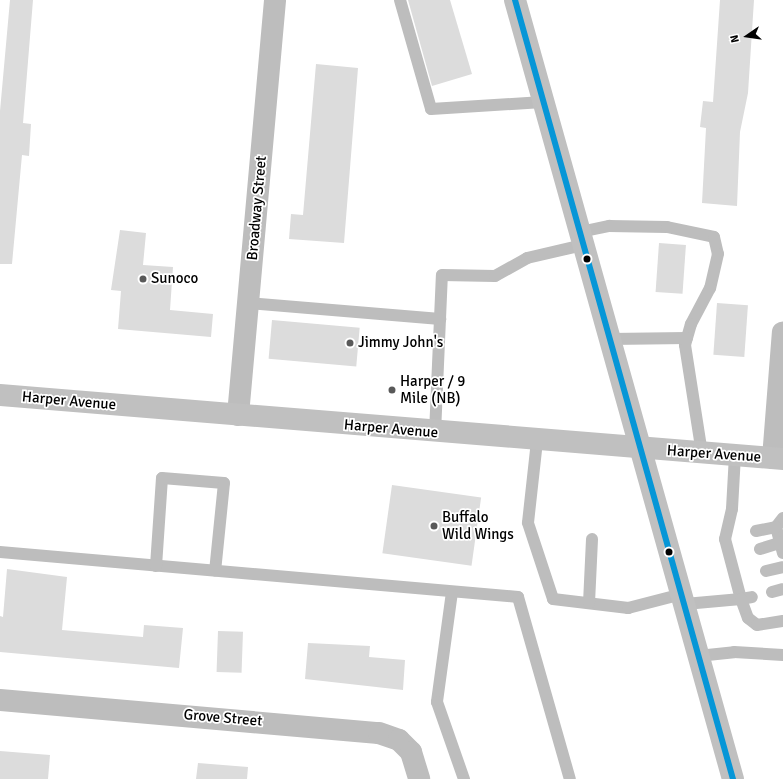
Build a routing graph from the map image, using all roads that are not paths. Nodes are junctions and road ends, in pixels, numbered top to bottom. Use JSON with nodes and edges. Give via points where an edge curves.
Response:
{"nodes":[{"id":1,"x":275,"y":0,"type":"edge"},
{"id":2,"x":400,"y":0,"type":"edge"},
{"id":3,"x":515,"y":0,"type":"edge"},
{"id":4,"x":543,"y":102,"type":"junction"},
{"id":5,"x":582,"y":239,"type":"junction"},
{"id":6,"x":249,"y":303,"type":"junction"},
{"id":7,"x":440,"y":319,"type":"junction"},
{"id":8,"x":783,"y":332,"type":"edge"},
{"id":9,"x":610,"y":338,"type":"junction"},
{"id":10,"x":687,"y":338,"type":"junction"},
{"id":11,"x":0,"y":395,"type":"edge"},
{"id":12,"x":238,"y":415,"type":"junction"},
{"id":13,"x":435,"y":433,"type":"junction"},
{"id":14,"x":537,"y":441,"type":"junction"},
{"id":15,"x":640,"y":449,"type":"junction"},
{"id":16,"x":702,"y":453,"type":"junction"},
{"id":17,"x":735,"y":456,"type":"junction"},
{"id":18,"x":778,"y":459,"type":"edge"},
{"id":19,"x":780,"y":523,"type":"edge"},
{"id":20,"x":756,"y":531,"type":"dead end"},
{"id":21,"x":592,"y":539,"type":"dead end"},
{"id":22,"x":760,"y":548,"type":"dead end"},
{"id":23,"x":782,"y":548,"type":"edge"},
{"id":24,"x":0,"y":552,"type":"edge"},
{"id":25,"x":156,"y":566,"type":"junction"},
{"id":26,"x":783,"y":567,"type":"edge"},
{"id":27,"x":215,"y":571,"type":"junction"},
{"id":28,"x":766,"y":571,"type":"dead end"},
{"id":29,"x":452,"y":592,"type":"junction"},
{"id":30,"x":746,"y":598,"type":"junction"},
{"id":31,"x":683,"y":599,"type":"junction"},
{"id":32,"x":589,"y":603,"type":"junction"},
{"id":33,"x":783,"y":621,"type":"edge"},
{"id":34,"x":698,"y":656,"type":"junction"},
{"id":35,"x":783,"y":656,"type":"edge"},
{"id":36,"x":0,"y":700,"type":"edge"},
{"id":37,"x":419,"y":779,"type":"edge"},
{"id":38,"x":464,"y":779,"type":"edge"},
{"id":39,"x":570,"y":779,"type":"edge"},
{"id":40,"x":733,"y":779,"type":"edge"}],
"edges":[{"from":1,"to":6,"type":"street","name":"Broadway Street"},
{"from":2,"to":4,"type":"lane","via":[[431,109]]},
{"from":3,"to":4,"type":"main road"},
{"from":4,"to":5,"type":"main road"},
{"from":5,"to":7,"type":"lane","via":[[527,258],[495,276],[442,274]]},
{"from":5,"to":9,"type":"main road"},
{"from":5,"to":10,"type":"lane","via":[[609,226],[667,227],[714,237],[718,254],[710,288]]},
{"from":6,"to":7,"type":"lane"},
{"from":6,"to":12,"type":"street","name":"Broadway Street"},
{"from":7,"to":13,"type":"lane"},
{"from":8,"to":18,"type":"street"},
{"from":9,"to":10,"type":"lane"},
{"from":9,"to":15,"type":"main road"},
{"from":10,"to":16,"type":"lane"},
{"from":11,"to":12,"type":"main road","name":"Harper Avenue"},
{"from":12,"to":13,"type":"main road","name":"Harper Avenue"},
{"from":13,"to":14,"type":"main road","name":"Harper Avenue"},
{"from":14,"to":15,"type":"main road","name":"Harper Avenue"},
{"from":14,"to":32,"type":"lane","via":[[528,523],[553,599]]},
{"from":15,"to":16,"type":"main road","name":"Harper Avenue"},
{"from":15,"to":31,"type":"main road"},
{"from":16,"to":17,"type":"main road","name":"Harper Avenue"},
{"from":17,"to":18,"type":"main road","name":"Harper Avenue"},
{"from":17,"to":30,"type":"lane","via":[[730,538]]},
{"from":19,"to":20,"type":"lane"},
{"from":19,"to":23,"type":"lane"},
{"from":21,"to":32,"type":"lane"},
{"from":22,"to":23,"type":"lane"},
{"from":24,"to":25,"type":"lane"},
{"from":25,"to":27,"type":"lane"},
{"from":25,"to":27,"type":"lane","via":[[162,478],[224,483]]},
{"from":26,"to":28,"type":"lane"},
{"from":27,"to":29,"type":"lane"},
{"from":29,"to":38,"type":"lane","via":[[437,702]]},
{"from":29,"to":39,"type":"lane","via":[[518,597]]},
{"from":30,"to":31,"type":"lane"},
{"from":30,"to":33,"type":"lane","via":[[748,618],[757,625]]},
{"from":31,"to":32,"type":"lane","via":[[628,608]]},
{"from":31,"to":34,"type":"main road"},
{"from":34,"to":35,"type":"lane","via":[[734,652]]},
{"from":34,"to":40,"type":"main road"},
{"from":36,"to":37,"type":"street","name":"Grove Street","via":[[379,733],[399,740],[411,752]]}]}
